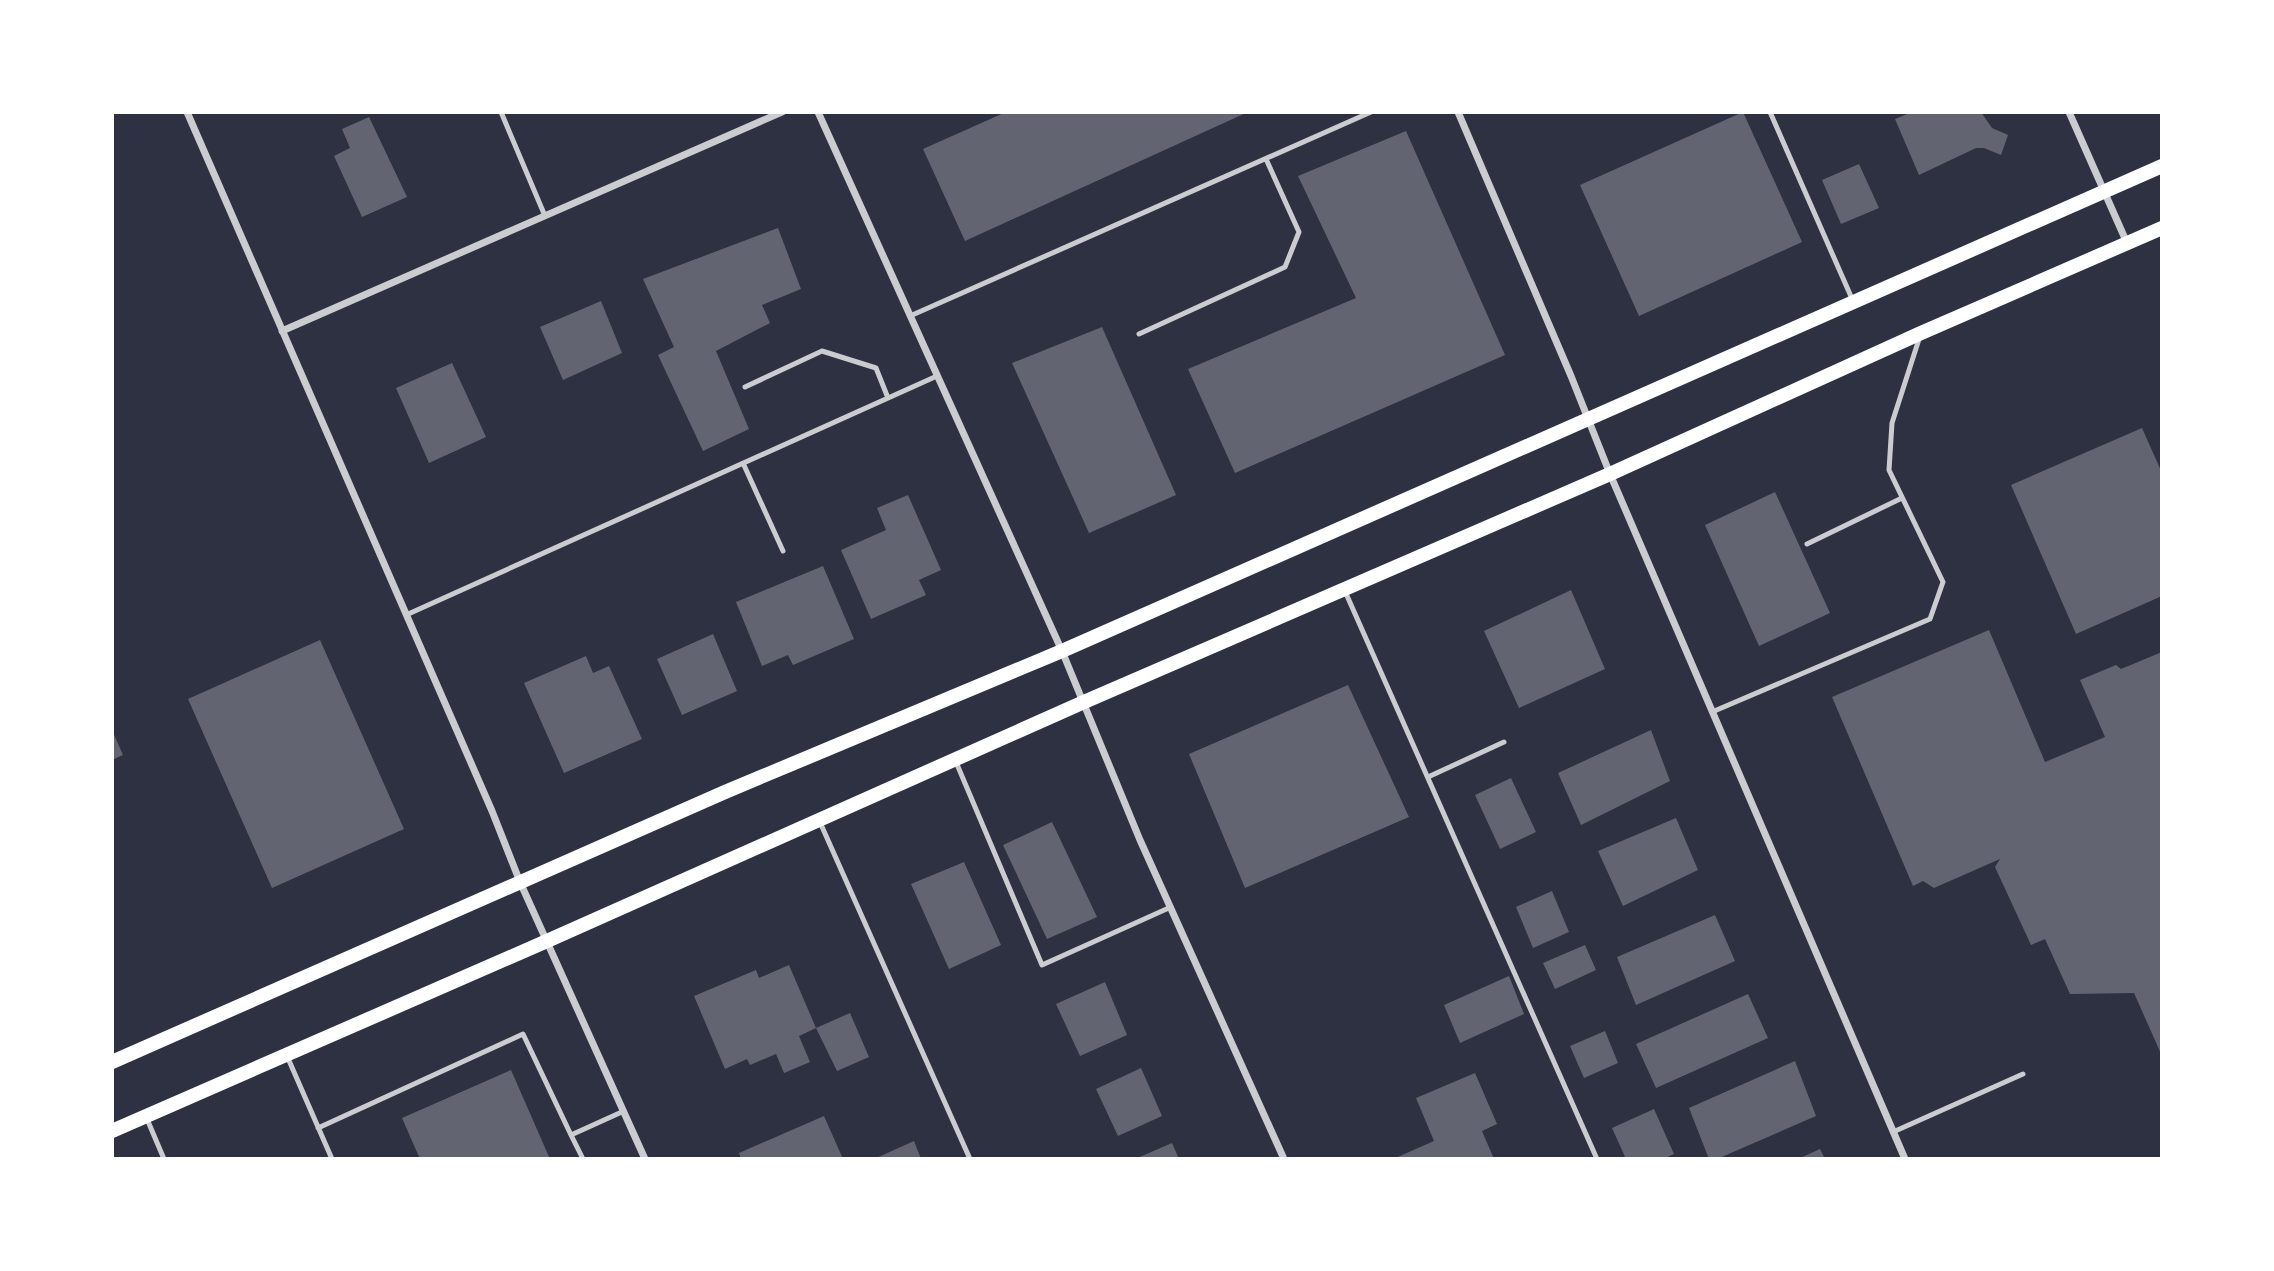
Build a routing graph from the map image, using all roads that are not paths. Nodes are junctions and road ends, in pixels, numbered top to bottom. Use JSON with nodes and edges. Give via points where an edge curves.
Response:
{"nodes":[{"id":1,"x":187,"y":112,"type":"edge"},
{"id":2,"x":501,"y":112,"type":"edge"},
{"id":3,"x":782,"y":112,"type":"edge"},
{"id":4,"x":818,"y":112,"type":"edge"},
{"id":5,"x":1371,"y":112,"type":"edge"},
{"id":6,"x":1458,"y":112,"type":"edge"},
{"id":7,"x":1770,"y":112,"type":"edge"},
{"id":8,"x":2069,"y":112,"type":"edge"},
{"id":9,"x":1266,"y":159,"type":"junction"},
{"id":10,"x":2162,"y":166,"type":"edge"},
{"id":11,"x":2105,"y":191,"type":"junction"},
{"id":12,"x":545,"y":216,"type":"junction"},
{"id":13,"x":2162,"y":228,"type":"edge"},
{"id":14,"x":2127,"y":243,"type":"junction"},
{"id":15,"x":1854,"y":302,"type":"junction"},
{"id":16,"x":910,"y":316,"type":"junction"},
{"id":17,"x":282,"y":331,"type":"junction"},
{"id":18,"x":1921,"y":333,"type":"junction"},
{"id":19,"x":1139,"y":334,"type":"dead end"},
{"id":20,"x":937,"y":376,"type":"junction"},
{"id":21,"x":745,"y":387,"type":"dead end"},
{"id":22,"x":888,"y":398,"type":"junction"},
{"id":23,"x":1588,"y":419,"type":"junction"},
{"id":24,"x":743,"y":463,"type":"junction"},
{"id":25,"x":1610,"y":474,"type":"junction"},
{"id":26,"x":1902,"y":498,"type":"junction"},
{"id":27,"x":1807,"y":544,"type":"dead end"},
{"id":28,"x":783,"y":551,"type":"dead end"},
{"id":29,"x":1344,"y":589,"type":"junction"},
{"id":30,"x":406,"y":615,"type":"junction"},
{"id":31,"x":1062,"y":651,"type":"junction"},
{"id":32,"x":1084,"y":702,"type":"junction"},
{"id":33,"x":1712,"y":712,"type":"junction"},
{"id":34,"x":1504,"y":741,"type":"dead end"},
{"id":35,"x":955,"y":759,"type":"junction"},
{"id":36,"x":1428,"y":778,"type":"junction"},
{"id":37,"x":819,"y":820,"type":"junction"},
{"id":38,"x":520,"y":882,"type":"junction"},
{"id":39,"x":1171,"y":907,"type":"junction"},
{"id":40,"x":547,"y":941,"type":"junction"},
{"id":41,"x":286,"y":1055,"type":"junction"},
{"id":42,"x":112,"y":1062,"type":"edge"},
{"id":43,"x":2023,"y":1074,"type":"dead end"},
{"id":44,"x":624,"y":1111,"type":"junction"},
{"id":45,"x":146,"y":1116,"type":"junction"},
{"id":46,"x":318,"y":1128,"type":"junction"},
{"id":47,"x":112,"y":1131,"type":"edge"},
{"id":48,"x":1893,"y":1132,"type":"junction"},
{"id":49,"x":571,"y":1135,"type":"junction"},
{"id":50,"x":164,"y":1159,"type":"edge"},
{"id":51,"x":332,"y":1159,"type":"edge"},
{"id":52,"x":583,"y":1159,"type":"edge"},
{"id":53,"x":646,"y":1159,"type":"edge"},
{"id":54,"x":970,"y":1159,"type":"edge"},
{"id":55,"x":1284,"y":1159,"type":"edge"},
{"id":56,"x":1597,"y":1159,"type":"edge"},
{"id":57,"x":1905,"y":1159,"type":"edge"}],
"edges":[{"from":1,"to":17,"type":"street"},
{"from":2,"to":12,"type":"lane"},
{"from":3,"to":12,"type":"street"},
{"from":4,"to":16,"type":"street"},
{"from":5,"to":9,"type":"lane"},
{"from":6,"to":23,"type":"street"},
{"from":7,"to":15,"type":"lane"},
{"from":8,"to":11,"type":"street"},
{"from":9,"to":16,"type":"lane"},
{"from":9,"to":19,"type":"lane","via":[[1299,232],[1285,267]]},
{"from":10,"to":11,"type":"main road"},
{"from":11,"to":14,"type":"street"},
{"from":11,"to":15,"type":"main road"},
{"from":12,"to":17,"type":"street"},
{"from":13,"to":14,"type":"main road"},
{"from":14,"to":18,"type":"main road"},
{"from":15,"to":23,"type":"main road"},
{"from":16,"to":20,"type":"street"},
{"from":17,"to":30,"type":"street"},
{"from":18,"to":25,"type":"main road"},
{"from":18,"to":26,"type":"lane","via":[[1892,423],[1889,470]]},
{"from":20,"to":22,"type":"lane"},
{"from":20,"to":31,"type":"street"},
{"from":21,"to":22,"type":"lane","via":[[822,351],[876,368]]},
{"from":22,"to":24,"type":"lane"},
{"from":23,"to":25,"type":"street"},
{"from":23,"to":31,"type":"main road"},
{"from":24,"to":28,"type":"lane"},
{"from":24,"to":30,"type":"lane"},
{"from":25,"to":29,"type":"main road"},
{"from":25,"to":33,"type":"street"},
{"from":26,"to":27,"type":"lane"},
{"from":26,"to":33,"type":"lane","via":[[1943,582],[1930,619]]},
{"from":29,"to":32,"type":"main road"},
{"from":29,"to":36,"type":"lane"},
{"from":30,"to":38,"type":"street"},
{"from":31,"to":32,"type":"street"},
{"from":31,"to":38,"type":"main road"},
{"from":32,"to":35,"type":"main road"},
{"from":32,"to":39,"type":"street"},
{"from":33,"to":48,"type":"street"},
{"from":34,"to":36,"type":"lane"},
{"from":35,"to":37,"type":"main road"},
{"from":35,"to":39,"type":"lane","via":[[1042,965]]},
{"from":36,"to":56,"type":"lane"},
{"from":37,"to":40,"type":"main road"},
{"from":37,"to":54,"type":"lane"},
{"from":38,"to":40,"type":"street"},
{"from":38,"to":42,"type":"main road"},
{"from":39,"to":55,"type":"street"},
{"from":40,"to":41,"type":"main road"},
{"from":40,"to":44,"type":"street"},
{"from":41,"to":45,"type":"main road"},
{"from":41,"to":46,"type":"lane"},
{"from":43,"to":48,"type":"lane"},
{"from":44,"to":49,"type":"lane"},
{"from":44,"to":53,"type":"street"},
{"from":45,"to":47,"type":"main road"},
{"from":45,"to":50,"type":"lane"},
{"from":46,"to":49,"type":"lane","via":[[523,1034]]},
{"from":46,"to":51,"type":"lane"},
{"from":48,"to":57,"type":"street"},
{"from":49,"to":52,"type":"lane"}]}
